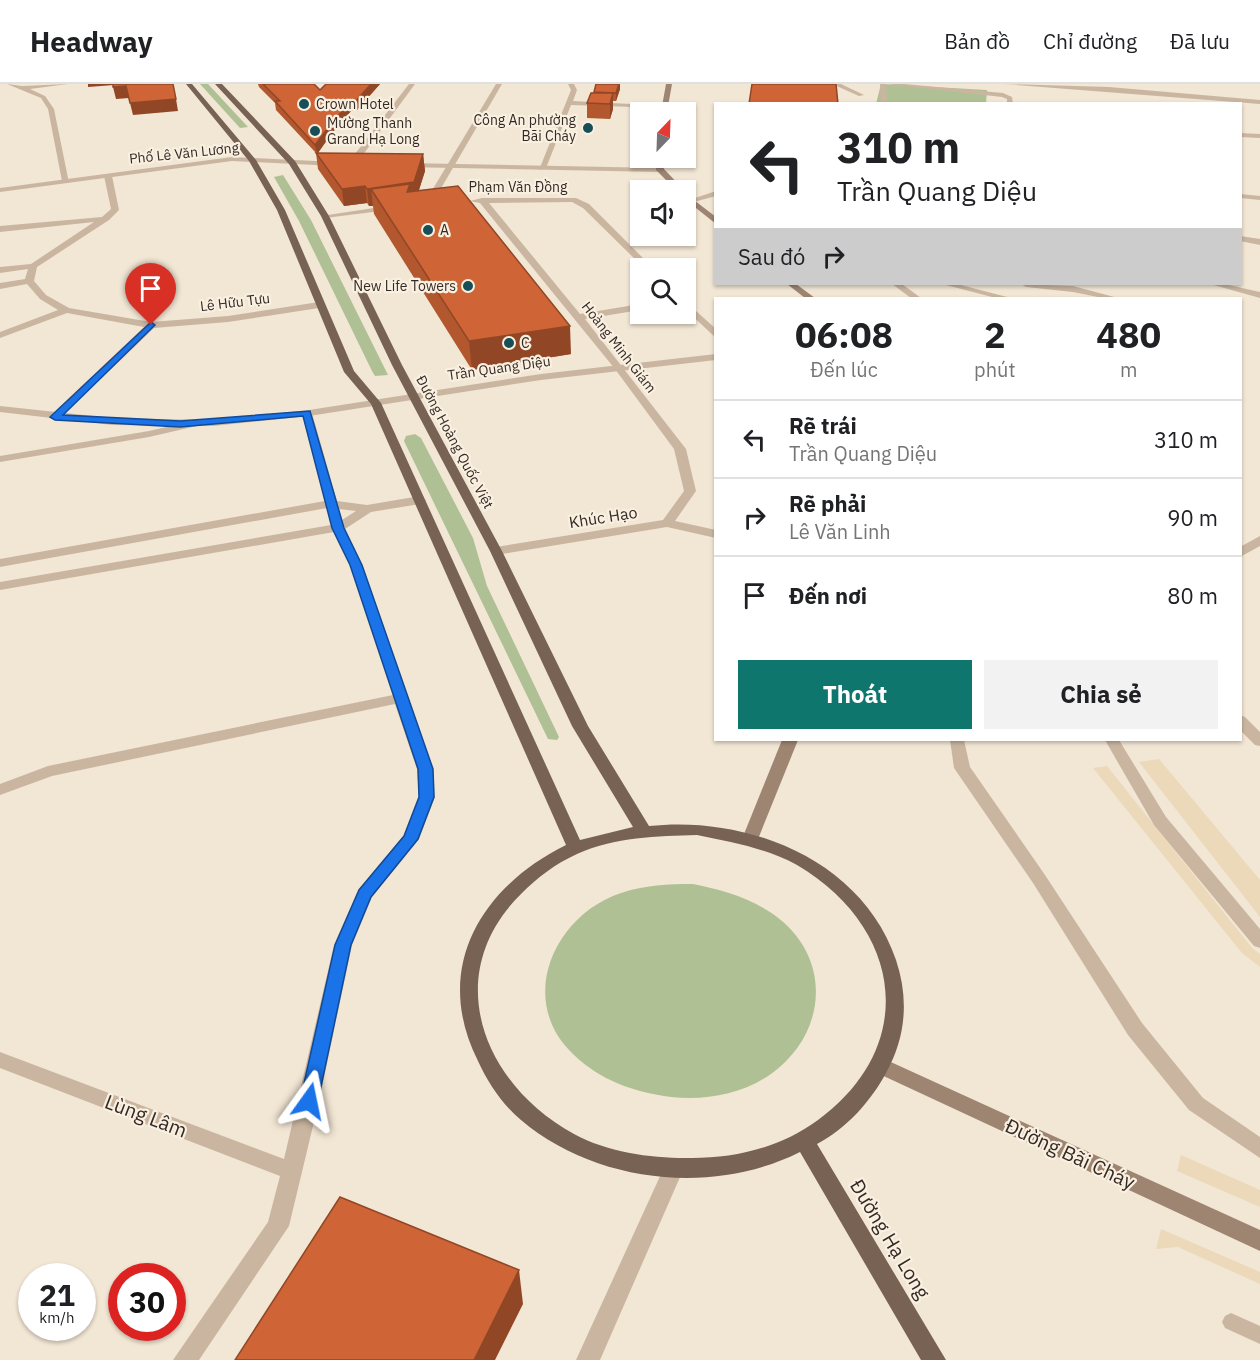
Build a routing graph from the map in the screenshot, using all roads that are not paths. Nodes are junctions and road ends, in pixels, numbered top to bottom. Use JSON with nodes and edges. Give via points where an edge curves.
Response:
{"nodes":[{"id":1,"x":10,"y":84,"type":"edge"},
{"id":2,"x":65,"y":84,"type":"edge"},
{"id":3,"x":189,"y":84,"type":"edge"},
{"id":4,"x":218,"y":84,"type":"edge"},
{"id":5,"x":412,"y":84,"type":"edge"},
{"id":6,"x":499,"y":84,"type":"edge"},
{"id":7,"x":571,"y":84,"type":"edge"},
{"id":8,"x":669,"y":84,"type":"edge"},
{"id":9,"x":835,"y":84,"type":"edge"},
{"id":10,"x":883,"y":84,"type":"edge"},
{"id":11,"x":888,"y":84,"type":"edge"},
{"id":12,"x":1008,"y":84,"type":"edge"},
{"id":13,"x":1076,"y":85,"type":"edge"},
{"id":14,"x":22,"y":88,"type":"junction"},
{"id":15,"x":861,"y":95,"type":"dead end"},
{"id":16,"x":1003,"y":95,"type":"junction"},
{"id":17,"x":666,"y":102,"type":"edge"},
{"id":18,"x":884,"y":102,"type":"edge"},
{"id":19,"x":1010,"y":102,"type":"edge"},
{"id":20,"x":1260,"y":102,"type":"edge"},
{"id":21,"x":569,"y":103,"type":"junction"},
{"id":22,"x":630,"y":107,"type":"edge"},
{"id":23,"x":1242,"y":135,"type":"edge"},
{"id":24,"x":1260,"y":136,"type":"edge"},
{"id":25,"x":252,"y":160,"type":"junction"},
{"id":26,"x":292,"y":163,"type":"junction"},
{"id":27,"x":351,"y":165,"type":"junction"},
{"id":28,"x":363,"y":165,"type":"edge"},
{"id":29,"x":399,"y":165,"type":"edge"},
{"id":30,"x":451,"y":166,"type":"junction"},
{"id":31,"x":542,"y":168,"type":"junction"},
{"id":32,"x":660,"y":170,"type":"joint"},
{"id":33,"x":108,"y":176,"type":"junction"},
{"id":34,"x":670,"y":180,"type":"edge"},
{"id":35,"x":66,"y":181,"type":"junction"},
{"id":36,"x":0,"y":190,"type":"edge"},
{"id":37,"x":714,"y":193,"type":"edge"},
{"id":38,"x":1242,"y":196,"type":"edge"},
{"id":39,"x":696,"y":197,"type":"edge"},
{"id":40,"x":1260,"y":198,"type":"edge"},
{"id":41,"x":482,"y":200,"type":"junction"},
{"id":42,"x":461,"y":201,"type":"edge"},
{"id":43,"x":429,"y":202,"type":"junction"},
{"id":44,"x":439,"y":202,"type":"edge"},
{"id":45,"x":417,"y":204,"type":"edge"},
{"id":46,"x":406,"y":205,"type":"edge"},
{"id":47,"x":696,"y":206,"type":"edge"},
{"id":48,"x":325,"y":216,"type":"junction"},
{"id":49,"x":106,"y":218,"type":"junction"},
{"id":50,"x":714,"y":220,"type":"edge"},
{"id":51,"x":0,"y":230,"type":"edge"},
{"id":52,"x":1242,"y":238,"type":"edge"},
{"id":53,"x":1260,"y":242,"type":"edge"},
{"id":54,"x":639,"y":258,"type":"edge"},
{"id":55,"x":33,"y":266,"type":"junction"},
{"id":56,"x":0,"y":270,"type":"edge"},
{"id":57,"x":29,"y":281,"type":"junction"},
{"id":58,"x":792,"y":285,"type":"edge"},
{"id":59,"x":898,"y":285,"type":"edge"},
{"id":60,"x":951,"y":285,"type":"edge"},
{"id":61,"x":1035,"y":285,"type":"edge"},
{"id":62,"x":1219,"y":285,"type":"edge"},
{"id":63,"x":0,"y":286,"type":"edge"},
{"id":64,"x":1260,"y":295,"type":"edge"},
{"id":65,"x":809,"y":297,"type":"edge"},
{"id":66,"x":915,"y":297,"type":"edge"},
{"id":67,"x":1002,"y":297,"type":"edge"},
{"id":68,"x":1109,"y":297,"type":"edge"},
{"id":69,"x":319,"y":305,"type":"junction"},
{"id":70,"x":630,"y":309,"type":"edge"},
{"id":71,"x":66,"y":310,"type":"junction"},
{"id":72,"x":696,"y":315,"type":"edge"},
{"id":73,"x":579,"y":317,"type":"junction"},
{"id":74,"x":151,"y":325,"type":"junction"},
{"id":75,"x":714,"y":333,"type":"edge"},
{"id":76,"x":0,"y":336,"type":"edge"},
{"id":77,"x":714,"y":357,"type":"edge"},
{"id":78,"x":619,"y":367,"type":"junction"},
{"id":79,"x":414,"y":396,"type":"junction"},
{"id":80,"x":376,"y":403,"type":"junction"},
{"id":81,"x":0,"y":409,"type":"edge"},
{"id":82,"x":307,"y":413,"type":"junction"},
{"id":83,"x":55,"y":417,"type":"junction"},
{"id":84,"x":197,"y":423,"type":"junction"},
{"id":85,"x":0,"y":459,"type":"edge"},
{"id":86,"x":420,"y":500,"type":"junction"},
{"id":87,"x":331,"y":504,"type":"junction"},
{"id":88,"x":368,"y":509,"type":"junction"},
{"id":89,"x":667,"y":523,"type":"junction"},
{"id":90,"x":338,"y":528,"type":"junction"},
{"id":91,"x":714,"y":534,"type":"edge"},
{"id":92,"x":1260,"y":540,"type":"edge"},
{"id":93,"x":496,"y":550,"type":"junction"},
{"id":94,"x":1242,"y":552,"type":"edge"},
{"id":95,"x":0,"y":563,"type":"edge"},
{"id":96,"x":0,"y":586,"type":"edge"},
{"id":97,"x":400,"y":698,"type":"junction"},
{"id":98,"x":1242,"y":722,"type":"edge"},
{"id":99,"x":790,"y":741,"type":"edge"},
{"id":100,"x":957,"y":741,"type":"edge"},
{"id":101,"x":1113,"y":741,"type":"edge"},
{"id":102,"x":1260,"y":741,"type":"edge"},
{"id":103,"x":0,"y":790,"type":"edge"},
{"id":104,"x":643,"y":830,"type":"junction"},
{"id":105,"x":750,"y":839,"type":"junction"},
{"id":106,"x":575,"y":848,"type":"junction"},
{"id":107,"x":1260,"y":941,"type":"edge"},
{"id":108,"x":0,"y":1060,"type":"edge"},
{"id":109,"x":882,"y":1066,"type":"junction"},
{"id":110,"x":804,"y":1142,"type":"junction"},
{"id":111,"x":1260,"y":1149,"type":"edge"},
{"id":112,"x":674,"y":1168,"type":"junction"},
{"id":113,"x":291,"y":1171,"type":"junction"},
{"id":114,"x":1260,"y":1241,"type":"edge"},
{"id":115,"x":1231,"y":1322,"type":"dead end"},
{"id":116,"x":1260,"y":1335,"type":"edge"},
{"id":117,"x":185,"y":1360,"type":"edge"},
{"id":118,"x":588,"y":1360,"type":"edge"},
{"id":119,"x":934,"y":1360,"type":"edge"}],
"edges":[{"from":1,"to":14,"type":"street"},
{"from":2,"to":14,"type":"street"},
{"from":3,"to":25,"type":"main road"},
{"from":4,"to":26,"type":"main road","name":"Đường Hoàng Quốc Việt"},
{"from":5,"to":27,"type":"street"},
{"from":6,"to":30,"type":"street"},
{"from":7,"to":21,"type":"street","via":[[574,90]]},
{"from":8,"to":17,"type":"main road"},
{"from":9,"to":15,"type":"street"},
{"from":10,"to":18,"type":"lane"},
{"from":11,"to":16,"type":"lane"},
{"from":12,"to":13,"type":"lane"},
{"from":12,"to":16,"type":"lane","via":[[1010,89]]},
{"from":13,"to":20,"type":"lane"},
{"from":14,"to":35,"type":"street","via":[[43,97],[51,109]]},
{"from":16,"to":19,"type":"lane"},
{"from":21,"to":22,"type":"street"},
{"from":21,"to":31,"type":"street"},
{"from":23,"to":24,"type":"street"},
{"from":25,"to":26,"type":"street","name":"Phố Lê Văn Lương"},
{"from":25,"to":33,"type":"street","name":"Phố Lê Văn Lương","via":[[232,159]]},
{"from":25,"to":69,"type":"main road","via":[[281,210]]},
{"from":26,"to":27,"type":"street","name":"Phố Lê Văn Lương"},
{"from":26,"to":48,"type":"main road","name":"Đường Hoàng Quốc Việt"},
{"from":27,"to":28,"type":"street","name":"Phố Lê Văn Lương"},
{"from":29,"to":30,"type":"street"},
{"from":30,"to":31,"type":"street"},
{"from":30,"to":43,"type":"street"},
{"from":31,"to":32,"type":"street"},
{"from":32,"to":34,"type":"main road"},
{"from":33,"to":35,"type":"street","name":"Phố Lê Văn Lương"},
{"from":33,"to":49,"type":"street","via":[[115,210]]},
{"from":35,"to":36,"type":"street","name":"Phố Lê Văn Lương"},
{"from":37,"to":39,"type":"street"},
{"from":38,"to":40,"type":"street"},
{"from":41,"to":42,"type":"street","name":"Phạm Văn Đồng"},
{"from":41,"to":54,"type":"street","name":"Phạm Văn Đồng","via":[[573,200],[586,206]]},
{"from":41,"to":73,"type":"street","name":"Hoàng Minh Giám"},
{"from":43,"to":44,"type":"street"},
{"from":43,"to":45,"type":"street"},
{"from":46,"to":48,"type":"street"},
{"from":47,"to":50,"type":"main road"},
{"from":48,"to":79,"type":"main road","name":"Đường Hoàng Quốc Việt"},
{"from":49,"to":51,"type":"street"},
{"from":49,"to":55,"type":"street"},
{"from":52,"to":53,"type":"street"},
{"from":55,"to":56,"type":"street"},
{"from":55,"to":57,"type":"street"},
{"from":57,"to":63,"type":"street"},
{"from":57,"to":71,"type":"street","name":"Lê Hữu Tựu","via":[[43,297]]},
{"from":58,"to":65,"type":"main road"},
{"from":59,"to":66,"type":"street"},
{"from":60,"to":67,"type":"street"},
{"from":61,"to":68,"type":"street"},
{"from":62,"to":64,"type":"street"},
{"from":69,"to":74,"type":"street","name":"Lê Hữu Tựu","via":[[228,319]]},
{"from":69,"to":80,"type":"main road","via":[[349,372]]},
{"from":70,"to":73,"type":"street"},
{"from":71,"to":74,"type":"street","name":"Lê Hữu Tựu"},
{"from":71,"to":76,"type":"street"},
{"from":72,"to":75,"type":"street"},
{"from":73,"to":78,"type":"street","name":"Hoàng Minh Giám"},
{"from":74,"to":83,"type":"street"},
{"from":77,"to":78,"type":"street","name":"Trần Quang Diệu"},
{"from":78,"to":79,"type":"street","name":"Trần Quang Diệu"},
{"from":78,"to":89,"type":"street","name":"Hoàng Minh Giám","via":[[680,449],[690,490]]},
{"from":79,"to":80,"type":"street","name":"Trần Quang Diệu"},
{"from":79,"to":93,"type":"main road","name":"Đường Hoàng Quốc Việt"},
{"from":80,"to":82,"type":"street","name":"Trần Quang Diệu"},
{"from":80,"to":86,"type":"main road"},
{"from":81,"to":83,"type":"street","name":"Trần Quang Diệu"},
{"from":82,"to":84,"type":"street","name":"Trần Quang Diệu"},
{"from":82,"to":87,"type":"street"},
{"from":83,"to":84,"type":"street","name":"Trần Quang Diệu"},
{"from":84,"to":85,"type":"street"},
{"from":86,"to":88,"type":"street"},
{"from":86,"to":106,"type":"main road"},
{"from":87,"to":88,"type":"street"},
{"from":87,"to":90,"type":"street"},
{"from":87,"to":95,"type":"street"},
{"from":88,"to":90,"type":"street"},
{"from":89,"to":91,"type":"street","name":"Khúc Hạo"},
{"from":89,"to":93,"type":"street","name":"Khúc Hạo"},
{"from":90,"to":96,"type":"street"},
{"from":90,"to":97,"type":"street","via":[[356,565]]},
{"from":92,"to":94,"type":"street"},
{"from":93,"to":104,"type":"main road","name":"Đường Hoàng Quốc Việt","via":[[580,726]]},
{"from":97,"to":103,"type":"street","via":[[48,771]]},
{"from":97,"to":113,"type":"street","via":[[425,769],[427,797],[411,839],[365,894],[343,945]]},
{"from":98,"to":102,"type":"street"},
{"from":99,"to":105,"type":"main road"},
{"from":100,"to":111,"type":"street","via":[[962,768],[1135,1029],[1196,1104]]},
{"from":101,"to":107,"type":"street","via":[[1160,821]]},
{"from":104,"to":105,"type":"main road","via":[[697,829]]},
{"from":104,"to":106,"type":"main road"},
{"from":105,"to":109,"type":"main road","via":[[821,872],[850,897],[873,926],[889,959],[896,994],[895,1030]]},
{"from":106,"to":112,"type":"main road","via":[[535,870],[502,900],[479,935],[467,976],[468,1020],[485,1063],[515,1102],[559,1136],[614,1158]]},
{"from":108,"to":113,"type":"street","name":"Lùng Lâm"},
{"from":109,"to":110,"type":"main road","via":[[863,1094],[837,1120]]},
{"from":109,"to":114,"type":"main road","name":"Đường Bãi Cháy"},
{"from":110,"to":112,"type":"main road","via":[[743,1163]]},
{"from":110,"to":119,"type":"main road","name":"Đường Hạ Long"},
{"from":112,"to":118,"type":"street"},
{"from":113,"to":117,"type":"street","via":[[278,1226]]},
{"from":115,"to":116,"type":"lane"}]}
